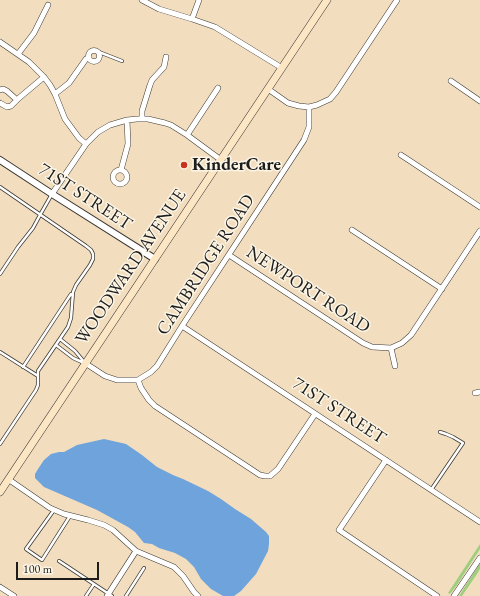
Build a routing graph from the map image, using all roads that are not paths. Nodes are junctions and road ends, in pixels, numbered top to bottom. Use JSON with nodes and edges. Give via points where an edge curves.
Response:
{"nodes":[{"id":1,"x":142,"y":0,"type":"edge"},
{"id":2,"x":199,"y":0,"type":"edge"},
{"id":3,"x":327,"y":0,"type":"edge"},
{"id":4,"x":397,"y":0,"type":"edge"},
{"id":5,"x":48,"y":5,"type":"dead end"},
{"id":6,"x":192,"y":19,"type":"junction"},
{"id":7,"x":0,"y":42,"type":"edge"},
{"id":8,"x":99,"y":52,"type":"junction"},
{"id":9,"x":18,"y":54,"type":"junction"},
{"id":10,"x":89,"y":57,"type":"junction"},
{"id":11,"x":166,"y":57,"type":"dead end"},
{"id":12,"x":122,"y":61,"type":"dead end"},
{"id":13,"x":282,"y":68,"type":"junction"},
{"id":14,"x":44,"y":78,"type":"junction"},
{"id":15,"x":451,"y":81,"type":"dead end"},
{"id":16,"x":218,"y":88,"type":"dead end"},
{"id":17,"x":268,"y":89,"type":"junction"},
{"id":18,"x":0,"y":90,"type":"edge"},
{"id":19,"x":55,"y":94,"type":"junction"},
{"id":20,"x":17,"y":100,"type":"junction"},
{"id":21,"x":480,"y":101,"type":"edge"},
{"id":22,"x":0,"y":103,"type":"edge"},
{"id":23,"x":309,"y":107,"type":"junction"},
{"id":24,"x":142,"y":119,"type":"junction"},
{"id":25,"x":127,"y":120,"type":"junction"},
{"id":26,"x":187,"y":135,"type":"junction"},
{"id":27,"x":86,"y":144,"type":"junction"},
{"id":28,"x":401,"y":155,"type":"dead end"},
{"id":29,"x":0,"y":160,"type":"edge"},
{"id":30,"x":221,"y":160,"type":"junction"},
{"id":31,"x":121,"y":170,"type":"dead end"},
{"id":32,"x":0,"y":187,"type":"edge"},
{"id":33,"x":52,"y":194,"type":"junction"},
{"id":34,"x":480,"y":208,"type":"edge"},
{"id":35,"x":40,"y":215,"type":"junction"},
{"id":36,"x":352,"y":230,"type":"dead end"},
{"id":37,"x":480,"y":231,"type":"edge"},
{"id":38,"x":229,"y":255,"type":"junction"},
{"id":39,"x":155,"y":259,"type":"junction"},
{"id":40,"x":0,"y":274,"type":"edge"},
{"id":41,"x":442,"y":289,"type":"junction"},
{"id":42,"x":73,"y":292,"type":"junction"},
{"id":43,"x":182,"y":326,"type":"junction"},
{"id":44,"x":60,"y":339,"type":"junction"},
{"id":45,"x":56,"y":345,"type":"junction"},
{"id":46,"x":391,"y":348,"type":"junction"},
{"id":47,"x":0,"y":352,"type":"edge"},
{"id":48,"x":85,"y":363,"type":"junction"},
{"id":49,"x":395,"y":366,"type":"dead end"},
{"id":50,"x":23,"y":367,"type":"junction"},
{"id":51,"x":38,"y":376,"type":"junction"},
{"id":52,"x":138,"y":380,"type":"junction"},
{"id":53,"x":315,"y":414,"type":"junction"},
{"id":54,"x":440,"y":432,"type":"dead end"},
{"id":55,"x":0,"y":444,"type":"edge"},
{"id":56,"x":386,"y":460,"type":"junction"},
{"id":57,"x":8,"y":479,"type":"junction"},
{"id":58,"x":432,"y":490,"type":"junction"},
{"id":59,"x":0,"y":492,"type":"edge"},
{"id":60,"x":54,"y":510,"type":"junction"},
{"id":61,"x":71,"y":516,"type":"junction"},
{"id":62,"x":480,"y":522,"type":"edge"},
{"id":63,"x":136,"y":551,"type":"junction"},
{"id":64,"x":480,"y":558,"type":"edge"},
{"id":65,"x":59,"y":561,"type":"dead end"},
{"id":66,"x":144,"y":568,"type":"dead end"},
{"id":67,"x":94,"y":584,"type":"junction"},
{"id":68,"x":0,"y":587,"type":"edge"},
{"id":69,"x":109,"y":595,"type":"edge"},
{"id":70,"x":14,"y":596,"type":"edge"},
{"id":71,"x":86,"y":596,"type":"edge"},
{"id":72,"x":126,"y":596,"type":"edge"},
{"id":73,"x":198,"y":596,"type":"edge"},
{"id":74,"x":437,"y":596,"type":"edge"},
{"id":75,"x":454,"y":596,"type":"edge"}],
"edges":[{"from":1,"to":6,"type":"street"},
{"from":2,"to":6,"type":"street"},
{"from":3,"to":13,"type":"main road","name":"WOODWARD AVENUE"},
{"from":4,"to":23,"type":"street","via":[[334,95]]},
{"from":5,"to":9,"type":"street","via":[[34,32]]},
{"from":6,"to":13,"type":"street","via":[[221,30]]},
{"from":7,"to":9,"type":"street"},
{"from":8,"to":10,"type":"street","via":[[92,51]]},
{"from":8,"to":10,"type":"street","via":[[98,61],[92,61]]},
{"from":8,"to":12,"type":"lane"},
{"from":9,"to":14,"type":"street"},
{"from":10,"to":19,"type":"street","via":[[69,83]]},
{"from":11,"to":24,"type":"street","via":[[164,67],[150,85]]},
{"from":13,"to":17,"type":"main road","name":"WOODWARD AVENUE"},
{"from":14,"to":19,"type":"street"},
{"from":14,"to":20,"type":"street"},
{"from":15,"to":21,"type":"street"},
{"from":16,"to":26,"type":"street"},
{"from":17,"to":23,"type":"street","via":[[294,105]]},
{"from":17,"to":30,"type":"main road","name":"WOODWARD AVENUE"},
{"from":18,"to":20,"type":"street","via":[[7,91]]},
{"from":19,"to":27,"type":"street","via":[[65,119]]},
{"from":20,"to":22,"type":"street","via":[[7,107]]},
{"from":23,"to":38,"type":"street","name":"CAMBRIDGE ROAD","via":[[309,127],[304,140]]},
{"from":24,"to":25,"type":"street"},
{"from":24,"to":26,"type":"street","via":[[171,125]]},
{"from":25,"to":27,"type":"street","via":[[98,132]]},
{"from":25,"to":31,"type":"street","via":[[128,144]]},
{"from":26,"to":30,"type":"street"},
{"from":27,"to":33,"type":"street"},
{"from":28,"to":34,"type":"street"},
{"from":29,"to":33,"type":"street","name":"71ST STREET"},
{"from":30,"to":39,"type":"main road","name":"WOODWARD AVENUE"},
{"from":32,"to":35,"type":"lane"},
{"from":33,"to":35,"type":"lane"},
{"from":33,"to":39,"type":"street","name":"71ST STREET"},
{"from":35,"to":40,"type":"lane"},
{"from":35,"to":42,"type":"lane","via":[[86,246],[93,254],[90,265]]},
{"from":36,"to":41,"type":"street"},
{"from":37,"to":41,"type":"street"},
{"from":38,"to":43,"type":"street","name":"CAMBRIDGE ROAD"},
{"from":38,"to":46,"type":"street","name":"NEWPORT ROAD","via":[[363,343],[372,347]]},
{"from":39,"to":48,"type":"main road","name":"WOODWARD AVENUE"},
{"from":41,"to":46,"type":"street","via":[[411,335]]},
{"from":42,"to":44,"type":"lane","via":[[71,318]]},
{"from":42,"to":50,"type":"lane"},
{"from":43,"to":52,"type":"street","name":"CAMBRIDGE ROAD","via":[[157,366]]},
{"from":43,"to":53,"type":"street","name":"71ST STREET"},
{"from":44,"to":45,"type":"lane"},
{"from":44,"to":48,"type":"lane","via":[[75,350]]},
{"from":45,"to":48,"type":"lane","via":[[73,358]]},
{"from":45,"to":51,"type":"lane","via":[[38,371]]},
{"from":46,"to":49,"type":"street"},
{"from":47,"to":50,"type":"lane"},
{"from":48,"to":52,"type":"street","via":[[111,379]]},
{"from":48,"to":57,"type":"main road","name":"WOODWARD AVENUE"},
{"from":50,"to":51,"type":"lane"},
{"from":51,"to":55,"type":"lane","via":[[36,390]]},
{"from":52,"to":53,"type":"street","via":[[155,406],[260,475],[270,476],[278,469]]},
{"from":53,"to":56,"type":"street","name":"71ST STREET"},
{"from":54,"to":58,"type":"lane","via":[[463,443]]},
{"from":56,"to":58,"type":"street","name":"71ST STREET"},
{"from":56,"to":74,"type":"street","via":[[339,530]]},
{"from":57,"to":59,"type":"main road","name":"WOODWARD AVENUE"},
{"from":57,"to":60,"type":"street"},
{"from":58,"to":62,"type":"street","name":"71ST STREET"},
{"from":60,"to":61,"type":"street"},
{"from":60,"to":61,"type":"lane","via":[[26,549],[42,560]]},
{"from":61,"to":63,"type":"street","via":[[113,530]]},
{"from":63,"to":69,"type":"street"},
{"from":63,"to":73,"type":"street","via":[[174,567]]},
{"from":64,"to":75,"type":"street"},
{"from":65,"to":67,"type":"lane"},
{"from":66,"to":72,"type":"lane"},
{"from":67,"to":69,"type":"lane"},
{"from":67,"to":71,"type":"lane"},
{"from":68,"to":70,"type":"street"}]}
